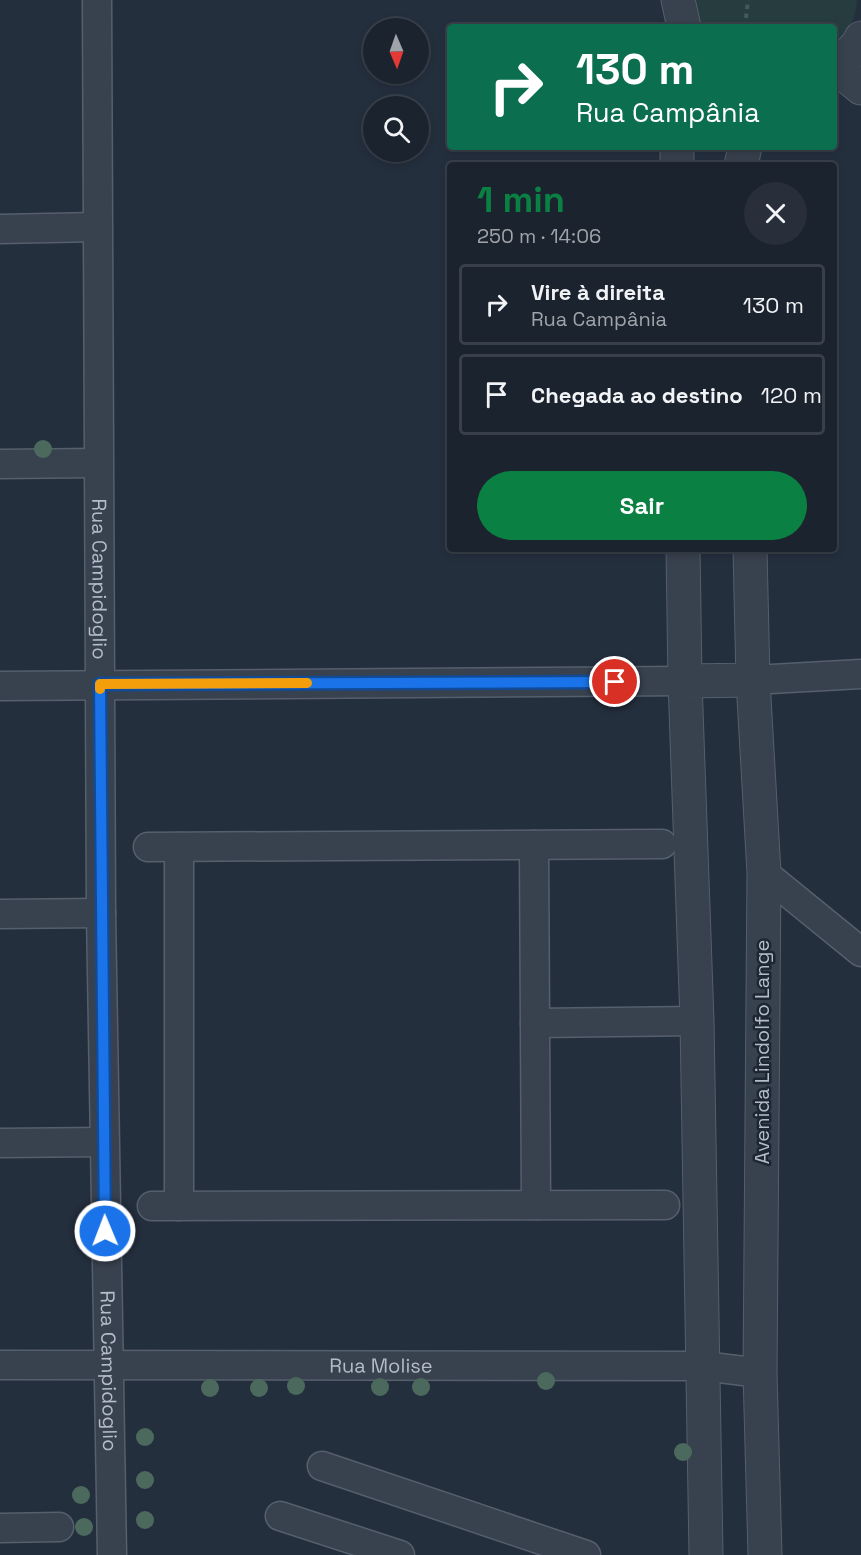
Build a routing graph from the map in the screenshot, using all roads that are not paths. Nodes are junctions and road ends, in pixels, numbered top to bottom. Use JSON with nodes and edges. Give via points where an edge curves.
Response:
{"nodes":[{"id":1,"x":97,"y":0,"type":"edge"},
{"id":2,"x":678,"y":0,"type":"edge"},
{"id":3,"x":683,"y":24,"type":"edge"},
{"id":4,"x":861,"y":38,"type":"edge"},
{"id":5,"x":844,"y":75,"type":"edge"},
{"id":6,"x":97,"y":227,"type":"junction"},
{"id":7,"x":0,"y":229,"type":"edge"},
{"id":8,"x":98,"y":463,"type":"junction"},
{"id":9,"x":0,"y":464,"type":"edge"},
{"id":10,"x":683,"y":552,"type":"edge"},
{"id":11,"x":750,"y":552,"type":"edge"},
{"id":12,"x":861,"y":674,"type":"edge"},
{"id":13,"x":753,"y":680,"type":"junction"},
{"id":14,"x":685,"y":681,"type":"junction"},
{"id":15,"x":100,"y":684,"type":"junction"},
{"id":16,"x":0,"y":686,"type":"edge"},
{"id":17,"x":662,"y":844,"type":"dead end"},
{"id":18,"x":534,"y":845,"type":"junction"},
{"id":19,"x":178,"y":847,"type":"junction"},
{"id":20,"x":148,"y":848,"type":"dead end"},
{"id":21,"x":764,"y":873,"type":"junction"},
{"id":22,"x":101,"y":913,"type":"junction"},
{"id":23,"x":0,"y":914,"type":"edge"},
{"id":24,"x":861,"y":952,"type":"edge"},
{"id":25,"x":697,"y":1021,"type":"junction"},
{"id":26,"x":535,"y":1023,"type":"junction"},
{"id":27,"x":104,"y":1142,"type":"junction"},
{"id":28,"x":0,"y":1143,"type":"edge"},
{"id":29,"x":665,"y":1204,"type":"dead end"},
{"id":30,"x":536,"y":1205,"type":"junction"},
{"id":31,"x":107,"y":1364,"type":"junction"},
{"id":32,"x":0,"y":1365,"type":"edge"},
{"id":33,"x":703,"y":1366,"type":"junction"},
{"id":34,"x":760,"y":1373,"type":"junction"},
{"id":35,"x":322,"y":1466,"type":"dead end"},
{"id":36,"x":280,"y":1516,"type":"dead end"},
{"id":37,"x":59,"y":1527,"type":"dead end"},
{"id":38,"x":0,"y":1528,"type":"edge"},
{"id":39,"x":112,"y":1555,"type":"edge"},
{"id":40,"x":400,"y":1555,"type":"edge"},
{"id":41,"x":586,"y":1555,"type":"edge"},
{"id":42,"x":706,"y":1555,"type":"edge"},
{"id":43,"x":765,"y":1555,"type":"edge"}],
"edges":[{"from":1,"to":6,"type":"street","name":"Rua Campidoglio"},
{"from":2,"to":3,"type":"street"},
{"from":4,"to":5,"type":"street"},
{"from":6,"to":7,"type":"street"},
{"from":6,"to":8,"type":"street","name":"Rua Campidoglio"},
{"from":8,"to":9,"type":"street"},
{"from":8,"to":15,"type":"street","name":"Rua Campidoglio"},
{"from":10,"to":14,"type":"street"},
{"from":11,"to":13,"type":"street","name":"Avenida Lindolfo Lange"},
{"from":12,"to":13,"type":"street"},
{"from":13,"to":14,"type":"street"},
{"from":13,"to":21,"type":"street","name":"Avenida Lindolfo Lange"},
{"from":14,"to":15,"type":"street"},
{"from":14,"to":25,"type":"street"},
{"from":15,"to":16,"type":"street"},
{"from":15,"to":22,"type":"street","name":"Rua Campidoglio"},
{"from":17,"to":18,"type":"street"},
{"from":18,"to":19,"type":"street"},
{"from":18,"to":26,"type":"street"},
{"from":19,"to":20,"type":"street"},
{"from":19,"to":30,"type":"street","via":[[166,1206]]},
{"from":21,"to":24,"type":"street"},
{"from":21,"to":34,"type":"street","name":"Avenida Lindolfo Lange"},
{"from":22,"to":23,"type":"street"},
{"from":22,"to":27,"type":"street","name":"Rua Campidoglio"},
{"from":25,"to":26,"type":"street"},
{"from":25,"to":33,"type":"street"},
{"from":26,"to":30,"type":"street"},
{"from":27,"to":28,"type":"street"},
{"from":27,"to":31,"type":"street","name":"Rua Campidoglio"},
{"from":29,"to":30,"type":"street"},
{"from":31,"to":32,"type":"street","name":"Rua Molise"},
{"from":31,"to":33,"type":"street","name":"Rua Molise"},
{"from":31,"to":39,"type":"street","name":"Rua Campidoglio"},
{"from":33,"to":34,"type":"street","name":"Rua Molise"},
{"from":33,"to":42,"type":"street"},
{"from":34,"to":43,"type":"street","name":"Avenida Lindolfo Lange"},
{"from":35,"to":41,"type":"street"},
{"from":36,"to":40,"type":"street"},
{"from":37,"to":38,"type":"street"}]}
